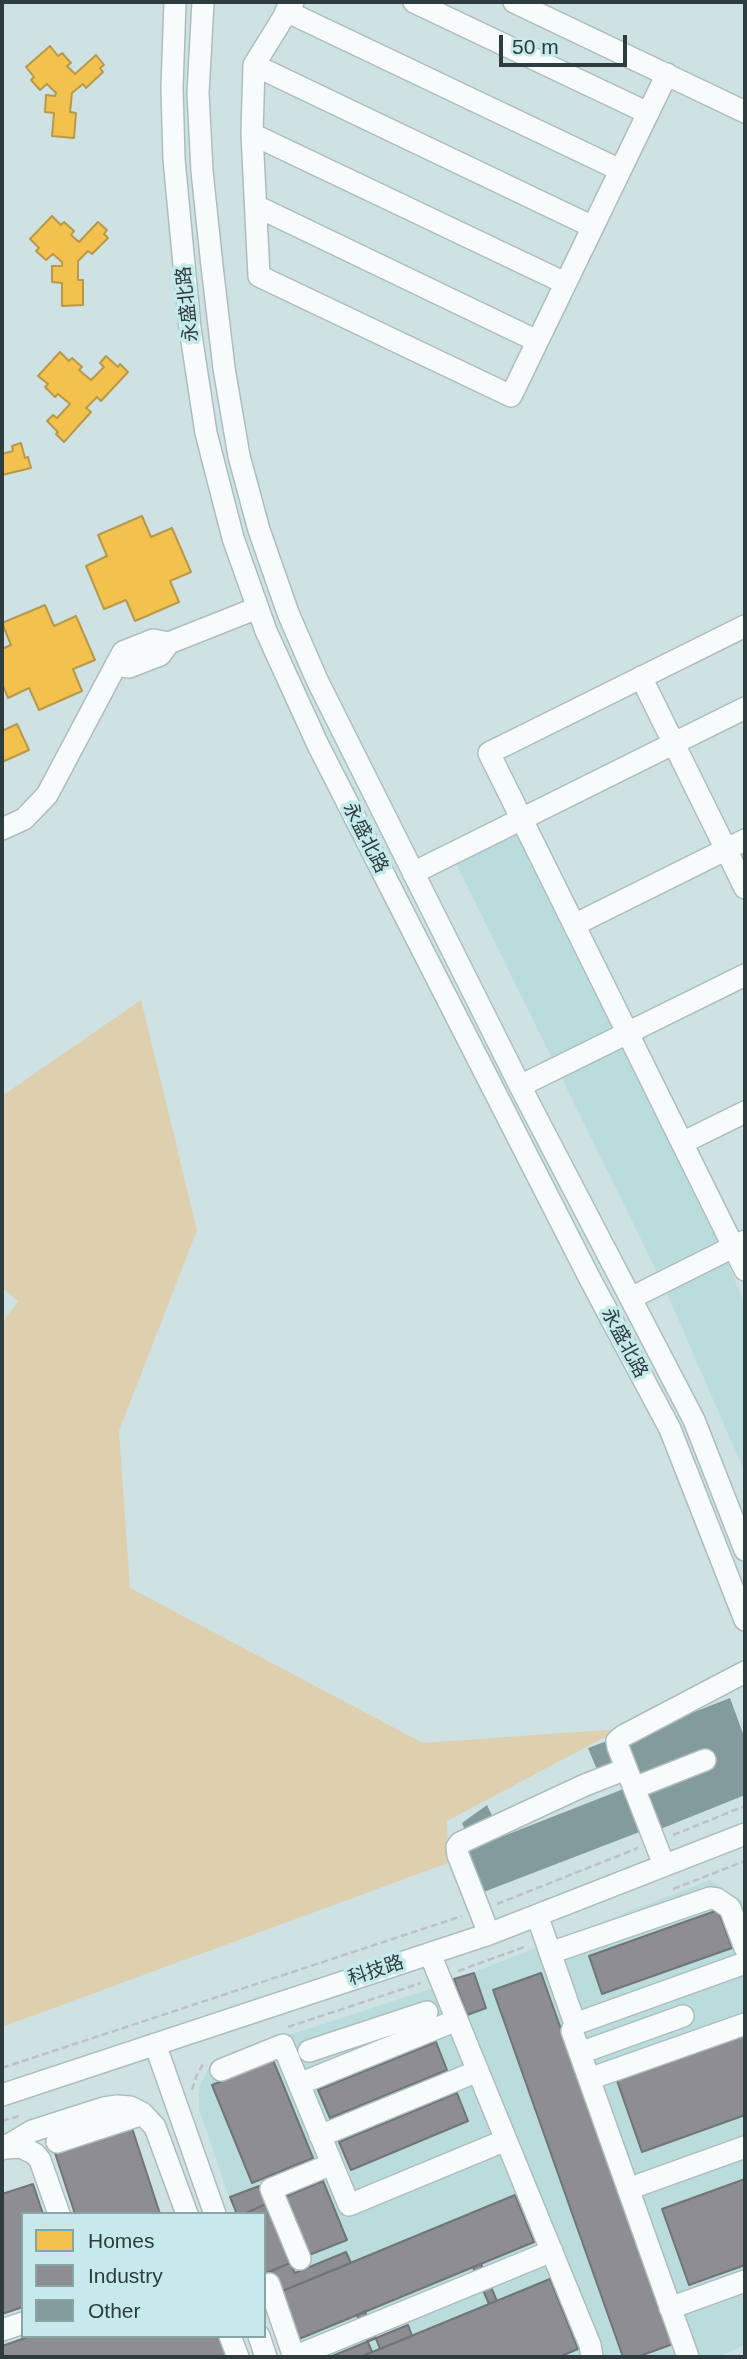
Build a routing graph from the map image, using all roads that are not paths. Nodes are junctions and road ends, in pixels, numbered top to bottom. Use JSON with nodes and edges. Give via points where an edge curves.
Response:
{"nodes":[{"id":1,"x":175,"y":2,"type":"edge"},
{"id":2,"x":203,"y":2,"type":"edge"},
{"id":3,"x":414,"y":2,"type":"edge"},
{"id":4,"x":514,"y":2,"type":"edge"},
{"id":5,"x":289,"y":6,"type":"edge"},
{"id":6,"x":254,"y":65,"type":"junction"},
{"id":7,"x":667,"y":74,"type":"junction"},
{"id":8,"x":745,"y":112,"type":"edge"},
{"id":9,"x":648,"y":113,"type":"junction"},
{"id":10,"x":252,"y":134,"type":"junction"},
{"id":11,"x":620,"y":170,"type":"junction"},
{"id":12,"x":256,"y":206,"type":"junction"},
{"id":13,"x":593,"y":227,"type":"junction"},
{"id":14,"x":565,"y":284,"type":"junction"},
{"id":15,"x":537,"y":341,"type":"junction"},
{"id":16,"x":257,"y":608,"type":"junction"},
{"id":17,"x":745,"y":626,"type":"edge"},
{"id":18,"x":641,"y":677,"type":"junction"},
{"id":19,"x":745,"y":708,"type":"edge"},
{"id":20,"x":674,"y":744,"type":"junction"},
{"id":21,"x":522,"y":819,"type":"junction"},
{"id":22,"x":2,"y":829,"type":"edge"},
{"id":23,"x":736,"y":845,"type":"edge"},
{"id":24,"x":413,"y":873,"type":"junction"},
{"id":25,"x":745,"y":888,"type":"edge"},
{"id":26,"x":575,"y":925,"type":"junction"},
{"id":27,"x":745,"y":975,"type":"edge"},
{"id":28,"x":628,"y":1033,"type":"junction"},
{"id":29,"x":520,"y":1086,"type":"junction"},
{"id":30,"x":745,"y":1112,"type":"edge"},
{"id":31,"x":682,"y":1143,"type":"junction"},
{"id":32,"x":740,"y":1244,"type":"edge"},
{"id":33,"x":745,"y":1270,"type":"edge"},
{"id":34,"x":631,"y":1298,"type":"junction"},
{"id":35,"x":745,"y":1550,"type":"edge"},
{"id":36,"x":745,"y":1620,"type":"edge"},
{"id":37,"x":745,"y":1672,"type":"edge"},
{"id":38,"x":705,"y":1760,"type":"dead end"},
{"id":39,"x":630,"y":1778,"type":"junction"},
{"id":40,"x":745,"y":1833,"type":"edge"},
{"id":41,"x":664,"y":1865,"type":"junction"},
{"id":42,"x":537,"y":1915,"type":"junction"},
{"id":43,"x":489,"y":1934,"type":"junction"},
{"id":44,"x":745,"y":1948,"type":"edge"},
{"id":45,"x":430,"y":1954,"type":"junction"},
{"id":46,"x":550,"y":1954,"type":"junction"},
{"id":47,"x":745,"y":1963,"type":"edge"},
{"id":48,"x":427,"y":2012,"type":"dead end"},
{"id":49,"x":682,"y":2016,"type":"dead end"},
{"id":50,"x":457,"y":2020,"type":"junction"},
{"id":51,"x":575,"y":2024,"type":"junction"},
{"id":52,"x":745,"y":2024,"type":"edge"},
{"id":53,"x":378,"y":2028,"type":"junction"},
{"id":54,"x":155,"y":2044,"type":"junction"},
{"id":55,"x":386,"y":2049,"type":"junction"},
{"id":56,"x":309,"y":2051,"type":"dead end"},
{"id":57,"x":580,"y":2053,"type":"junction"},
{"id":58,"x":221,"y":2070,"type":"dead end"},
{"id":59,"x":478,"y":2071,"type":"junction"},
{"id":60,"x":589,"y":2079,"type":"junction"},
{"id":61,"x":299,"y":2084,"type":"junction"},
{"id":62,"x":2,"y":2095,"type":"edge"},
{"id":63,"x":143,"y":2114,"type":"junction"},
{"id":64,"x":320,"y":2136,"type":"junction"},
{"id":65,"x":506,"y":2140,"type":"junction"},
{"id":66,"x":57,"y":2142,"type":"dead end"},
{"id":67,"x":745,"y":2147,"type":"edge"},
{"id":68,"x":4,"y":2149,"type":"edge"},
{"id":69,"x":332,"y":2164,"type":"junction"},
{"id":70,"x":628,"y":2189,"type":"junction"},
{"id":71,"x":58,"y":2212,"type":"edge"},
{"id":72,"x":186,"y":2212,"type":"edge"},
{"id":73,"x":214,"y":2212,"type":"edge"},
{"id":74,"x":552,"y":2251,"type":"junction"},
{"id":75,"x":300,"y":2259,"type":"dead end"},
{"id":76,"x":745,"y":2281,"type":"edge"},
{"id":77,"x":269,"y":2284,"type":"dead end"},
{"id":78,"x":670,"y":2308,"type":"junction"},
{"id":79,"x":21,"y":2324,"type":"edge"},
{"id":80,"x":2,"y":2330,"type":"edge"},
{"id":81,"x":231,"y":2338,"type":"edge"},
{"id":82,"x":260,"y":2338,"type":"edge"},
{"id":83,"x":238,"y":2357,"type":"edge"},
{"id":84,"x":266,"y":2357,"type":"edge"},
{"id":85,"x":294,"y":2357,"type":"edge"},
{"id":86,"x":592,"y":2357,"type":"edge"},
{"id":87,"x":688,"y":2357,"type":"edge"}],
"edges":[{"from":1,"to":16,"type":"street","name":"永盛北路","via":[[174,159],[190,328],[205,433]]},
{"from":2,"to":24,"type":"street","name":"永盛北路","via":[[198,93],[202,171],[224,368],[239,456],[288,613],[322,692]]},
{"from":3,"to":9,"type":"street"},
{"from":4,"to":7,"type":"street"},
{"from":5,"to":6,"type":"street"},
{"from":5,"to":11,"type":"street"},
{"from":6,"to":10,"type":"street"},
{"from":6,"to":13,"type":"street"},
{"from":7,"to":8,"type":"street"},
{"from":7,"to":9,"type":"street"},
{"from":9,"to":11,"type":"street"},
{"from":10,"to":12,"type":"street"},
{"from":10,"to":14,"type":"street"},
{"from":11,"to":13,"type":"street"},
{"from":12,"to":15,"type":"street"},
{"from":12,"to":15,"type":"street","via":[[259,276],[511,396]]},
{"from":13,"to":14,"type":"street"},
{"from":14,"to":15,"type":"street"},
{"from":16,"to":22,"type":"street","via":[[169,643],[160,654],[129,667],[116,665],[47,795],[24,819]]},
{"from":16,"to":36,"type":"street","name":"永盛北路","via":[[318,745],[670,1429]]},
{"from":17,"to":18,"type":"street"},
{"from":18,"to":20,"type":"street"},
{"from":18,"to":21,"type":"street","via":[[489,753]]},
{"from":19,"to":20,"type":"street"},
{"from":20,"to":21,"type":"street"},
{"from":20,"to":23,"type":"street"},
{"from":21,"to":24,"type":"street"},
{"from":21,"to":26,"type":"street"},
{"from":23,"to":25,"type":"street"},
{"from":23,"to":26,"type":"street"},
{"from":24,"to":29,"type":"street","name":"永盛北路"},
{"from":26,"to":28,"type":"street"},
{"from":27,"to":28,"type":"street"},
{"from":28,"to":29,"type":"street"},
{"from":28,"to":31,"type":"street"},
{"from":29,"to":34,"type":"street","name":"永盛北路"},
{"from":30,"to":31,"type":"street"},
{"from":31,"to":32,"type":"street"},
{"from":32,"to":33,"type":"street"},
{"from":32,"to":34,"type":"street"},
{"from":34,"to":35,"type":"street","name":"永盛北路","via":[[694,1420]]},
{"from":37,"to":39,"type":"street","via":[[620,1738],[617,1744]]},
{"from":38,"to":39,"type":"street"},
{"from":39,"to":41,"type":"street"},
{"from":39,"to":43,"type":"street","via":[[585,1785],[460,1843],[458,1855]]},
{"from":40,"to":41,"type":"street","name":"科技路"},
{"from":41,"to":42,"type":"street","name":"科技路"},
{"from":42,"to":43,"type":"street","name":"科技路"},
{"from":42,"to":46,"type":"street"},
{"from":43,"to":45,"type":"street","name":"科技路"},
{"from":44,"to":46,"type":"street","via":[[730,1908],[710,1898]]},
{"from":45,"to":50,"type":"street"},
{"from":45,"to":54,"type":"street","name":"科技路"},
{"from":46,"to":51,"type":"street"},
{"from":47,"to":51,"type":"street"},
{"from":48,"to":53,"type":"street"},
{"from":49,"to":57,"type":"street"},
{"from":50,"to":55,"type":"street"},
{"from":50,"to":59,"type":"street"},
{"from":51,"to":57,"type":"street","via":[[572,2031]]},
{"from":52,"to":60,"type":"street"},
{"from":53,"to":55,"type":"street"},
{"from":53,"to":56,"type":"street"},
{"from":54,"to":62,"type":"street","name":"科技路"},
{"from":54,"to":73,"type":"street"},
{"from":55,"to":61,"type":"street"},
{"from":57,"to":60,"type":"street"},
{"from":58,"to":61,"type":"street","via":[[283,2045]]},
{"from":59,"to":64,"type":"street"},
{"from":59,"to":65,"type":"street"},
{"from":60,"to":70,"type":"street"},
{"from":61,"to":64,"type":"street"},
{"from":63,"to":66,"type":"street"},
{"from":63,"to":68,"type":"street","via":[[124,2106],[104,2108],[32,2131]]},
{"from":63,"to":72,"type":"street","via":[[159,2134]]},
{"from":64,"to":69,"type":"street"},
{"from":65,"to":69,"type":"street","via":[[349,2205]]},
{"from":65,"to":74,"type":"street"},
{"from":67,"to":70,"type":"street"},
{"from":68,"to":71,"type":"street","via":[[21,2147],[35,2154]]},
{"from":69,"to":75,"type":"street","via":[[271,2189]]},
{"from":70,"to":78,"type":"street"},
{"from":74,"to":85,"type":"street"},
{"from":74,"to":86,"type":"street"},
{"from":76,"to":78,"type":"street"},
{"from":77,"to":85,"type":"street"},
{"from":78,"to":87,"type":"street"},
{"from":79,"to":80,"type":"street"},
{"from":81,"to":83,"type":"street"},
{"from":82,"to":84,"type":"street"}]}
